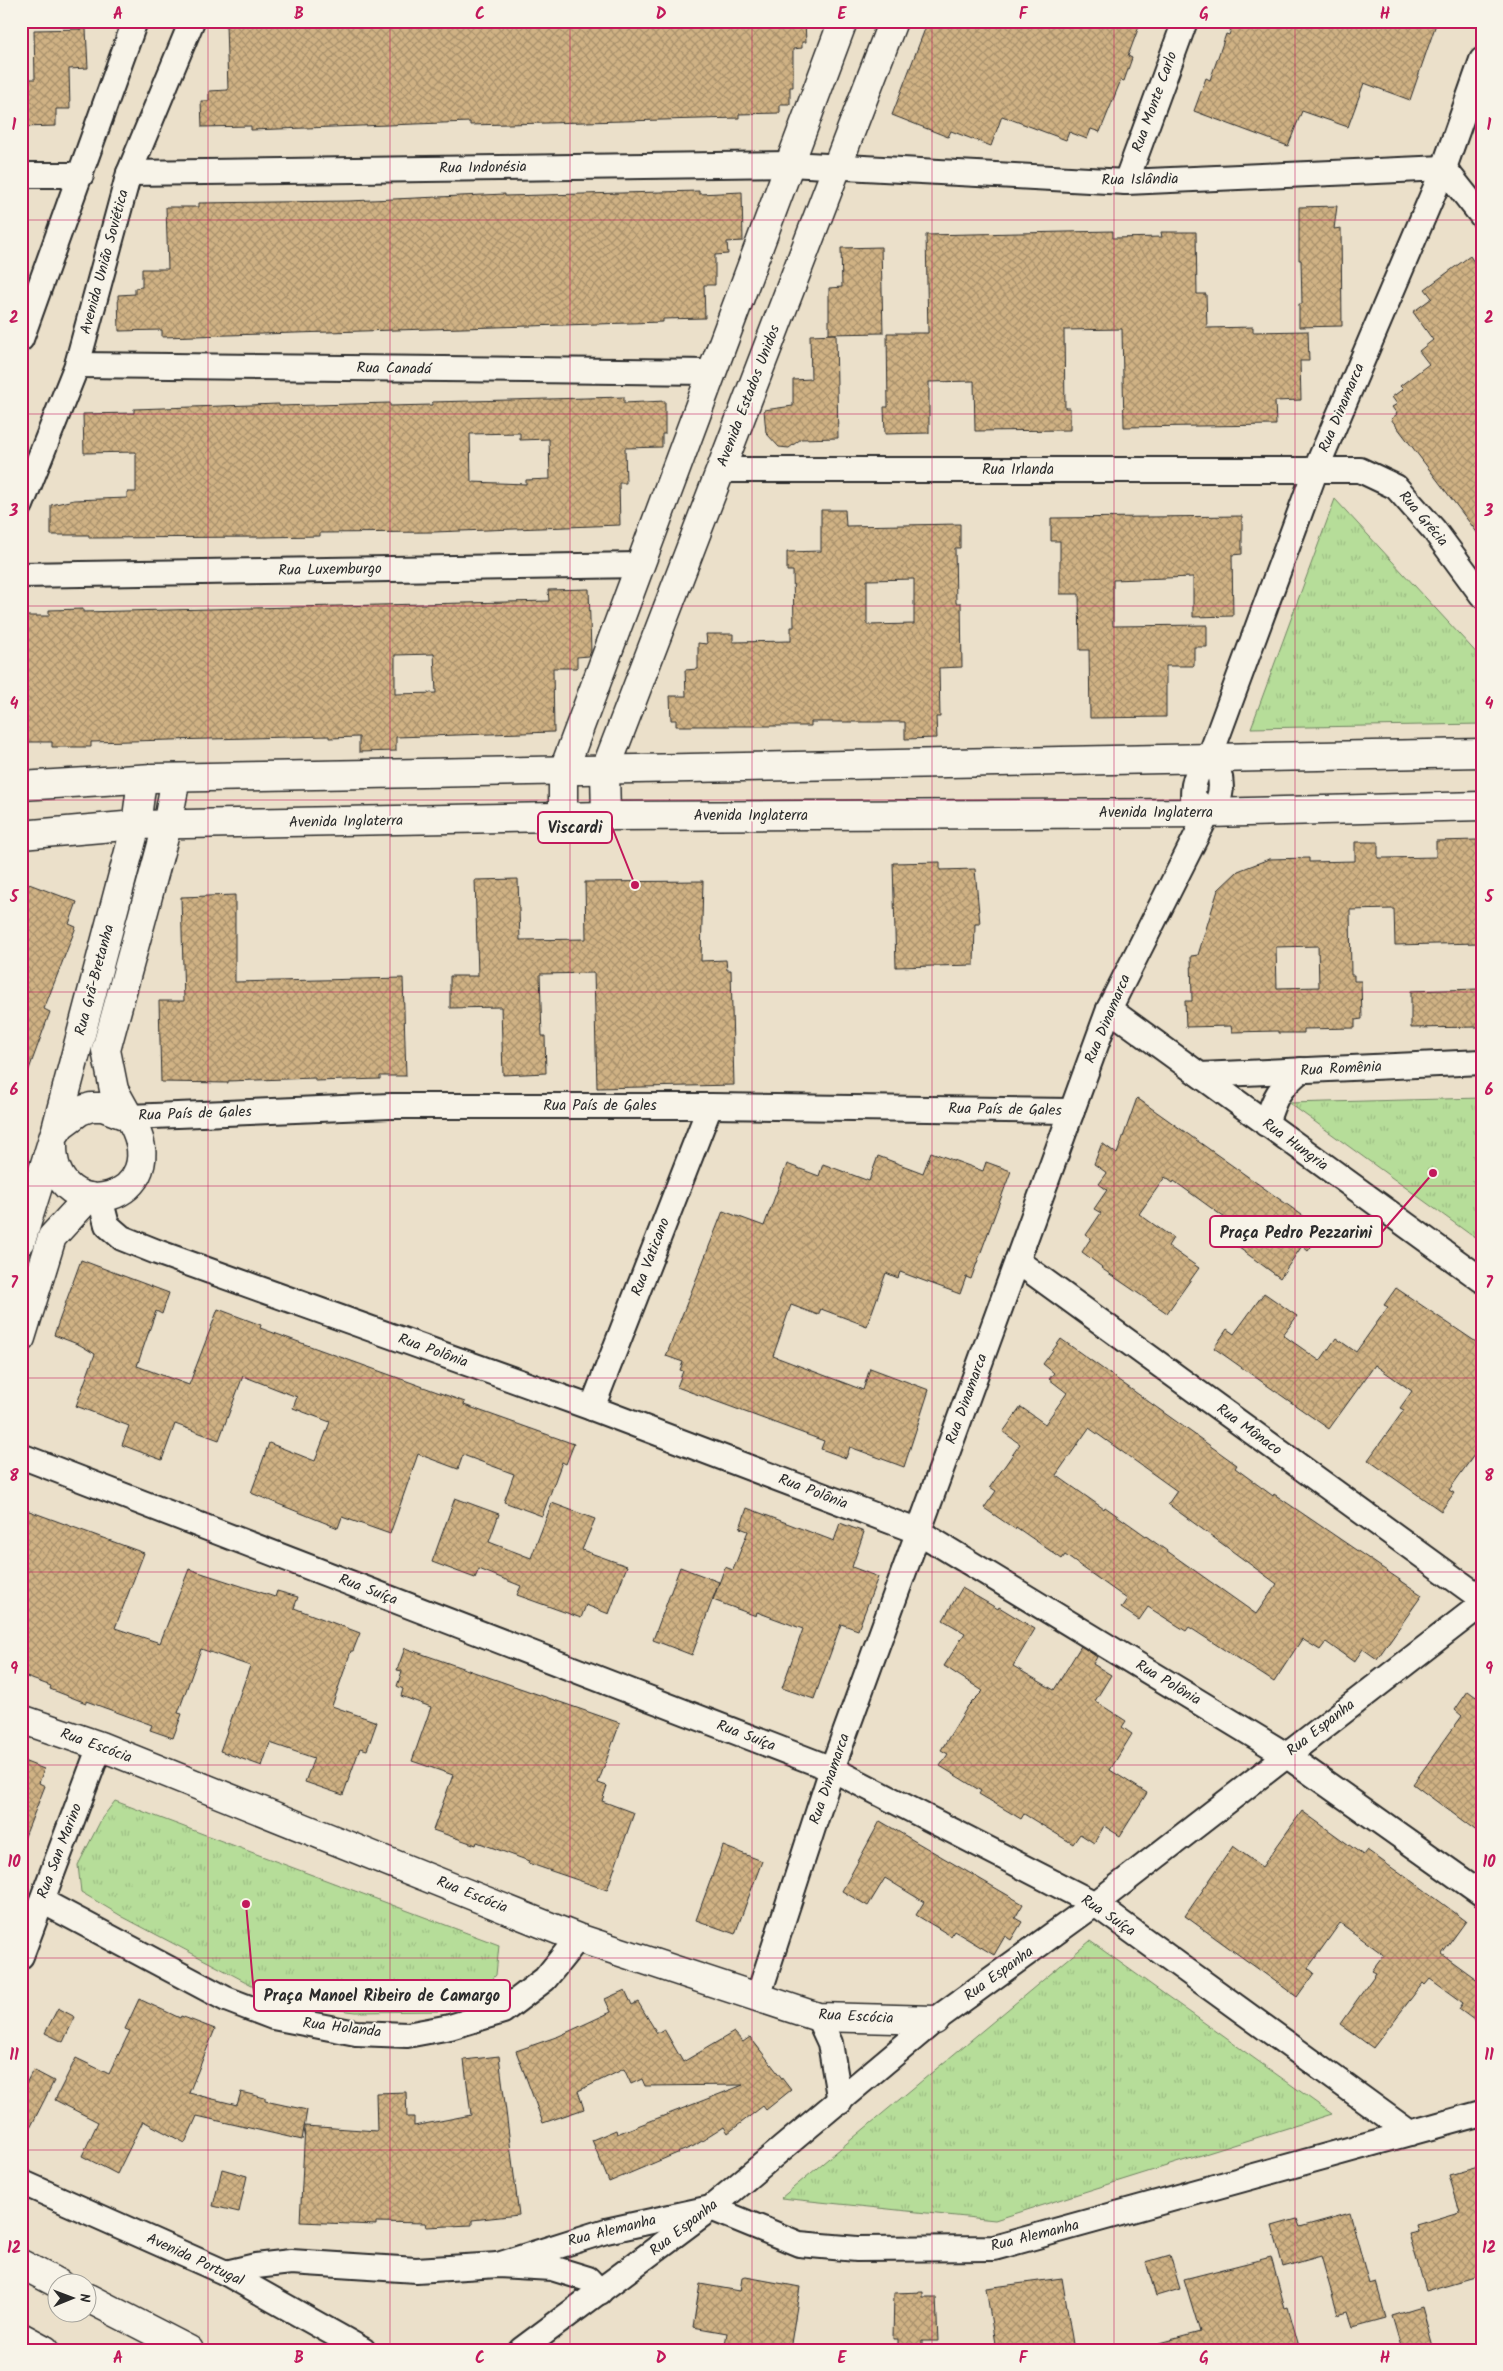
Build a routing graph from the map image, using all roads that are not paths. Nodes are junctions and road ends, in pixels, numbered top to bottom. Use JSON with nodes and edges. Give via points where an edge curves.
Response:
{"nodes":[{"id":1,"x":135,"y":21,"type":"edge"},
{"id":2,"x":192,"y":21,"type":"edge"},
{"id":3,"x":843,"y":21,"type":"edge"},
{"id":4,"x":893,"y":21,"type":"edge"},
{"id":5,"x":1185,"y":21,"type":"edge"},
{"id":6,"x":1482,"y":60,"type":"edge"},
{"id":7,"x":789,"y":164,"type":"junction"},
{"id":8,"x":837,"y":167,"type":"junction"},
{"id":9,"x":1444,"y":168,"type":"junction"},
{"id":10,"x":129,"y":173,"type":"junction"},
{"id":11,"x":81,"y":175,"type":"junction"},
{"id":12,"x":21,"y":176,"type":"edge"},
{"id":13,"x":1126,"y":182,"type":"junction"},
{"id":14,"x":1482,"y":216,"type":"edge"},
{"id":15,"x":21,"y":339,"type":"edge"},
{"id":16,"x":77,"y":365,"type":"junction"},
{"id":17,"x":712,"y":372,"type":"junction"},
{"id":18,"x":721,"y":470,"type":"junction"},
{"id":19,"x":1316,"y":470,"type":"junction"},
{"id":20,"x":21,"y":505,"type":"edge"},
{"id":21,"x":640,"y":565,"type":"junction"},
{"id":22,"x":21,"y":575,"type":"edge"},
{"id":23,"x":1482,"y":595,"type":"edge"},
{"id":24,"x":1482,"y":753,"type":"edge"},
{"id":25,"x":1209,"y":759,"type":"junction"},
{"id":26,"x":605,"y":771,"type":"junction"},
{"id":27,"x":563,"y":772,"type":"junction"},
{"id":28,"x":176,"y":778,"type":"junction"},
{"id":29,"x":142,"y":780,"type":"junction"},
{"id":30,"x":21,"y":786,"type":"edge"},
{"id":31,"x":1482,"y":806,"type":"edge"},
{"id":32,"x":1208,"y":813,"type":"junction"},
{"id":33,"x":606,"y":816,"type":"junction"},
{"id":34,"x":563,"y":817,"type":"junction"},
{"id":35,"x":136,"y":825,"type":"junction"},
{"id":36,"x":167,"y":826,"type":"junction"},
{"id":37,"x":21,"y":835,"type":"edge"},
{"id":38,"x":1109,"y":1009,"type":"junction"},
{"id":39,"x":1482,"y":1062,"type":"edge"},
{"id":40,"x":1301,"y":1070,"type":"junction"},
{"id":41,"x":1200,"y":1075,"type":"junction"},
{"id":42,"x":710,"y":1106,"type":"junction"},
{"id":43,"x":1072,"y":1111,"type":"junction"},
{"id":44,"x":129,"y":1117,"type":"junction"},
{"id":45,"x":1266,"y":1124,"type":"junction"},
{"id":46,"x":54,"y":1140,"type":"junction"},
{"id":47,"x":94,"y":1198,"type":"junction"},
{"id":48,"x":21,"y":1241,"type":"edge"},
{"id":49,"x":1017,"y":1261,"type":"junction"},
{"id":50,"x":1482,"y":1280,"type":"edge"},
{"id":51,"x":21,"y":1338,"type":"edge"},
{"id":52,"x":592,"y":1408,"type":"junction"},
{"id":53,"x":21,"y":1456,"type":"edge"},
{"id":54,"x":919,"y":1532,"type":"junction"},
{"id":55,"x":1482,"y":1599,"type":"edge"},
{"id":56,"x":1482,"y":1604,"type":"edge"},
{"id":57,"x":21,"y":1719,"type":"edge"},
{"id":58,"x":100,"y":1746,"type":"junction"},
{"id":59,"x":1286,"y":1756,"type":"junction"},
{"id":60,"x":832,"y":1769,"type":"junction"},
{"id":61,"x":1482,"y":1894,"type":"edge"},
{"id":62,"x":42,"y":1901,"type":"junction"},
{"id":63,"x":1095,"y":1904,"type":"junction"},
{"id":64,"x":578,"y":1938,"type":"junction"},
{"id":65,"x":21,"y":1956,"type":"edge"},
{"id":66,"x":758,"y":1997,"type":"junction"},
{"id":67,"x":818,"y":2017,"type":"junction"},
{"id":68,"x":936,"y":2020,"type":"junction"},
{"id":69,"x":840,"y":2102,"type":"junction"},
{"id":70,"x":1482,"y":2113,"type":"edge"},
{"id":71,"x":1410,"y":2133,"type":"junction"},
{"id":72,"x":21,"y":2182,"type":"edge"},
{"id":73,"x":711,"y":2208,"type":"junction"},
{"id":74,"x":21,"y":2264,"type":"edge"},
{"id":75,"x":498,"y":2265,"type":"junction"},
{"id":76,"x":226,"y":2273,"type":"junction"},
{"id":77,"x":48,"y":2278,"type":"edge"},
{"id":78,"x":600,"y":2292,"type":"junction"},
{"id":79,"x":98,"y":2303,"type":"edge"},
{"id":80,"x":21,"y":2338,"type":"edge"},
{"id":81,"x":45,"y":2350,"type":"edge"},
{"id":82,"x":189,"y":2350,"type":"edge"},
{"id":83,"x":362,"y":2350,"type":"edge"},
{"id":84,"x":521,"y":2350,"type":"edge"}],
"edges":[{"from":1,"to":11,"type":"street"},
{"from":2,"to":10,"type":"street","name":"Avenida União Soviética"},
{"from":3,"to":7,"type":"main road"},
{"from":4,"to":8,"type":"main road","name":"Avenida Estados Unidos"},
{"from":5,"to":13,"type":"street","name":"Rua Monte Carlo"},
{"from":6,"to":9,"type":"street","name":"Rua Dinamarca"},
{"from":7,"to":8,"type":"street","name":"Rua Indonésia"},
{"from":7,"to":10,"type":"street","name":"Rua Indonésia"},
{"from":7,"to":17,"type":"main road"},
{"from":8,"to":13,"type":"street","name":"Rua Islândia"},
{"from":8,"to":18,"type":"main road","name":"Avenida Estados Unidos"},
{"from":9,"to":13,"type":"street","name":"Rua Islândia"},
{"from":9,"to":14,"type":"street"},
{"from":9,"to":19,"type":"street","name":"Rua Dinamarca"},
{"from":10,"to":16,"type":"street","name":"Avenida União Soviética"},
{"from":11,"to":12,"type":"street"},
{"from":11,"to":15,"type":"street"},
{"from":16,"to":17,"type":"street","name":"Rua Canadá"},
{"from":16,"to":20,"type":"street","name":"Avenida União Soviética"},
{"from":17,"to":21,"type":"main road"},
{"from":18,"to":19,"type":"street","name":"Rua Irlanda"},
{"from":18,"to":26,"type":"main road","name":"Avenida Estados Unidos"},
{"from":19,"to":23,"type":"street","name":"Rua Grécia","via":[[1360,470],[1396,486],[1434,530]]},
{"from":19,"to":25,"type":"street","name":"Rua Dinamarca"},
{"from":21,"to":22,"type":"street","name":"Rua Luxemburgo"},
{"from":21,"to":27,"type":"main road"},
{"from":24,"to":25,"type":"main road"},
{"from":25,"to":26,"type":"main road"},
{"from":25,"to":32,"type":"street","name":"Rua Dinamarca","via":[[1220,773],[1220,786],[1219,800]]},
{"from":26,"to":27,"type":"main road"},
{"from":26,"to":33,"type":"main road"},
{"from":27,"to":28,"type":"main road"},
{"from":27,"to":34,"type":"main road"},
{"from":28,"to":29,"type":"main road"},
{"from":28,"to":36,"type":"main road","name":"Rua Grã-Bretanha"},
{"from":29,"to":30,"type":"main road"},
{"from":29,"to":35,"type":"main road","name":"Rua Grã-Bretanha"},
{"from":31,"to":32,"type":"main road","name":"Avenida Inglaterra"},
{"from":32,"to":33,"type":"main road","name":"Avenida Inglaterra"},
{"from":32,"to":38,"type":"street","name":"Rua Dinamarca"},
{"from":33,"to":34,"type":"main road","name":"Avenida Inglaterra"},
{"from":34,"to":36,"type":"main road","name":"Avenida Inglaterra"},
{"from":35,"to":36,"type":"main road","name":"Avenida Inglaterra"},
{"from":35,"to":37,"type":"main road","name":"Avenida Inglaterra"},
{"from":35,"to":46,"type":"main road","name":"Rua Grã-Bretanha"},
{"from":36,"to":44,"type":"main road","name":"Rua Grã-Bretanha","via":[[106,1050],[114,1090]]},
{"from":38,"to":41,"type":"street","name":"Rua Hungria"},
{"from":38,"to":43,"type":"street","name":"Rua Dinamarca"},
{"from":39,"to":40,"type":"street","name":"Rua Romênia"},
{"from":40,"to":41,"type":"street","name":"Rua Romênia"},
{"from":40,"to":45,"type":"street","via":[[1282,1086]]},
{"from":41,"to":45,"type":"street","name":"Rua Hungria"},
{"from":42,"to":43,"type":"street","name":"Rua País de Gales"},
{"from":42,"to":44,"type":"street","name":"Rua País de Gales","via":[[390,1106]]},
{"from":42,"to":52,"type":"street","name":"Rua Vaticano"},
{"from":43,"to":49,"type":"street","name":"Rua Dinamarca"},
{"from":44,"to":46,"type":"main road","via":[[103,1107],[91,1107],[70,1117]]},
{"from":44,"to":47,"type":"main road","via":[[142,1142],[138,1173],[128,1186],[115,1194]]},
{"from":45,"to":50,"type":"street","name":"Rua Hungria"},
{"from":46,"to":47,"type":"main road","via":[[55,1168],[60,1179],[68,1188]]},
{"from":46,"to":48,"type":"main road","name":"Rua Grã-Bretanha"},
{"from":47,"to":51,"type":"main road","via":[[52,1237]]},
{"from":47,"to":52,"type":"street","name":"Rua Polônia","via":[[107,1225],[122,1238]]},
{"from":49,"to":54,"type":"street","name":"Rua Dinamarca"},
{"from":49,"to":55,"type":"street","name":"Rua Mônaco"},
{"from":52,"to":54,"type":"street","name":"Rua Polônia"},
{"from":53,"to":60,"type":"street","name":"Rua Suíça"},
{"from":54,"to":59,"type":"street","name":"Rua Polônia"},
{"from":54,"to":60,"type":"street","name":"Rua Dinamarca"},
{"from":56,"to":59,"type":"street","name":"Rua Espanha"},
{"from":57,"to":58,"type":"main road","name":"Rua Escócia"},
{"from":58,"to":62,"type":"street","name":"Rua San Marino"},
{"from":58,"to":64,"type":"main road","name":"Rua Escócia"},
{"from":59,"to":61,"type":"street","name":"Rua Polônia"},
{"from":59,"to":63,"type":"street","name":"Rua Espanha"},
{"from":60,"to":63,"type":"street","name":"Rua Suíça"},
{"from":60,"to":66,"type":"street","name":"Rua Dinamarca"},
{"from":62,"to":64,"type":"street","name":"Rua Holanda","via":[[226,1999],[273,2017],[356,2033],[406,2035],[450,2027],[503,2011],[545,1979]]},
{"from":62,"to":65,"type":"street","name":"Rua San Marino"},
{"from":63,"to":68,"type":"street","name":"Rua Espanha"},
{"from":63,"to":71,"type":"street","name":"Rua Suíça"},
{"from":64,"to":66,"type":"main road","name":"Rua Escócia"},
{"from":66,"to":67,"type":"main road","name":"Rua Escócia"},
{"from":67,"to":68,"type":"main road","name":"Rua Escócia"},
{"from":67,"to":69,"type":"street","via":[[830,2042]]},
{"from":68,"to":69,"type":"street","name":"Rua Espanha"},
{"from":69,"to":73,"type":"street","name":"Rua Espanha"},
{"from":70,"to":71,"type":"street","name":"Rua Alemanha"},
{"from":71,"to":73,"type":"street","name":"Rua Alemanha","via":[[994,2248],[857,2249],[799,2244]]},
{"from":72,"to":76,"type":"street","name":"Avenida Portugal"},
{"from":73,"to":75,"type":"street","name":"Rua Alemanha","via":[[606,2231]]},
{"from":73,"to":78,"type":"street","name":"Rua Espanha"},
{"from":74,"to":77,"type":"main road"},
{"from":75,"to":76,"type":"street","name":"Rua Alemanha","via":[[416,2270],[291,2262]]},
{"from":75,"to":78,"type":"street","name":"Rua Alemanha","via":[[552,2268],[588,2279]]},
{"from":76,"to":83,"type":"street","name":"Avenida Portugal"},
{"from":78,"to":84,"type":"street","name":"Rua Espanha"},
{"from":79,"to":82,"type":"main road"},
{"from":80,"to":81,"type":"main road"}]}
